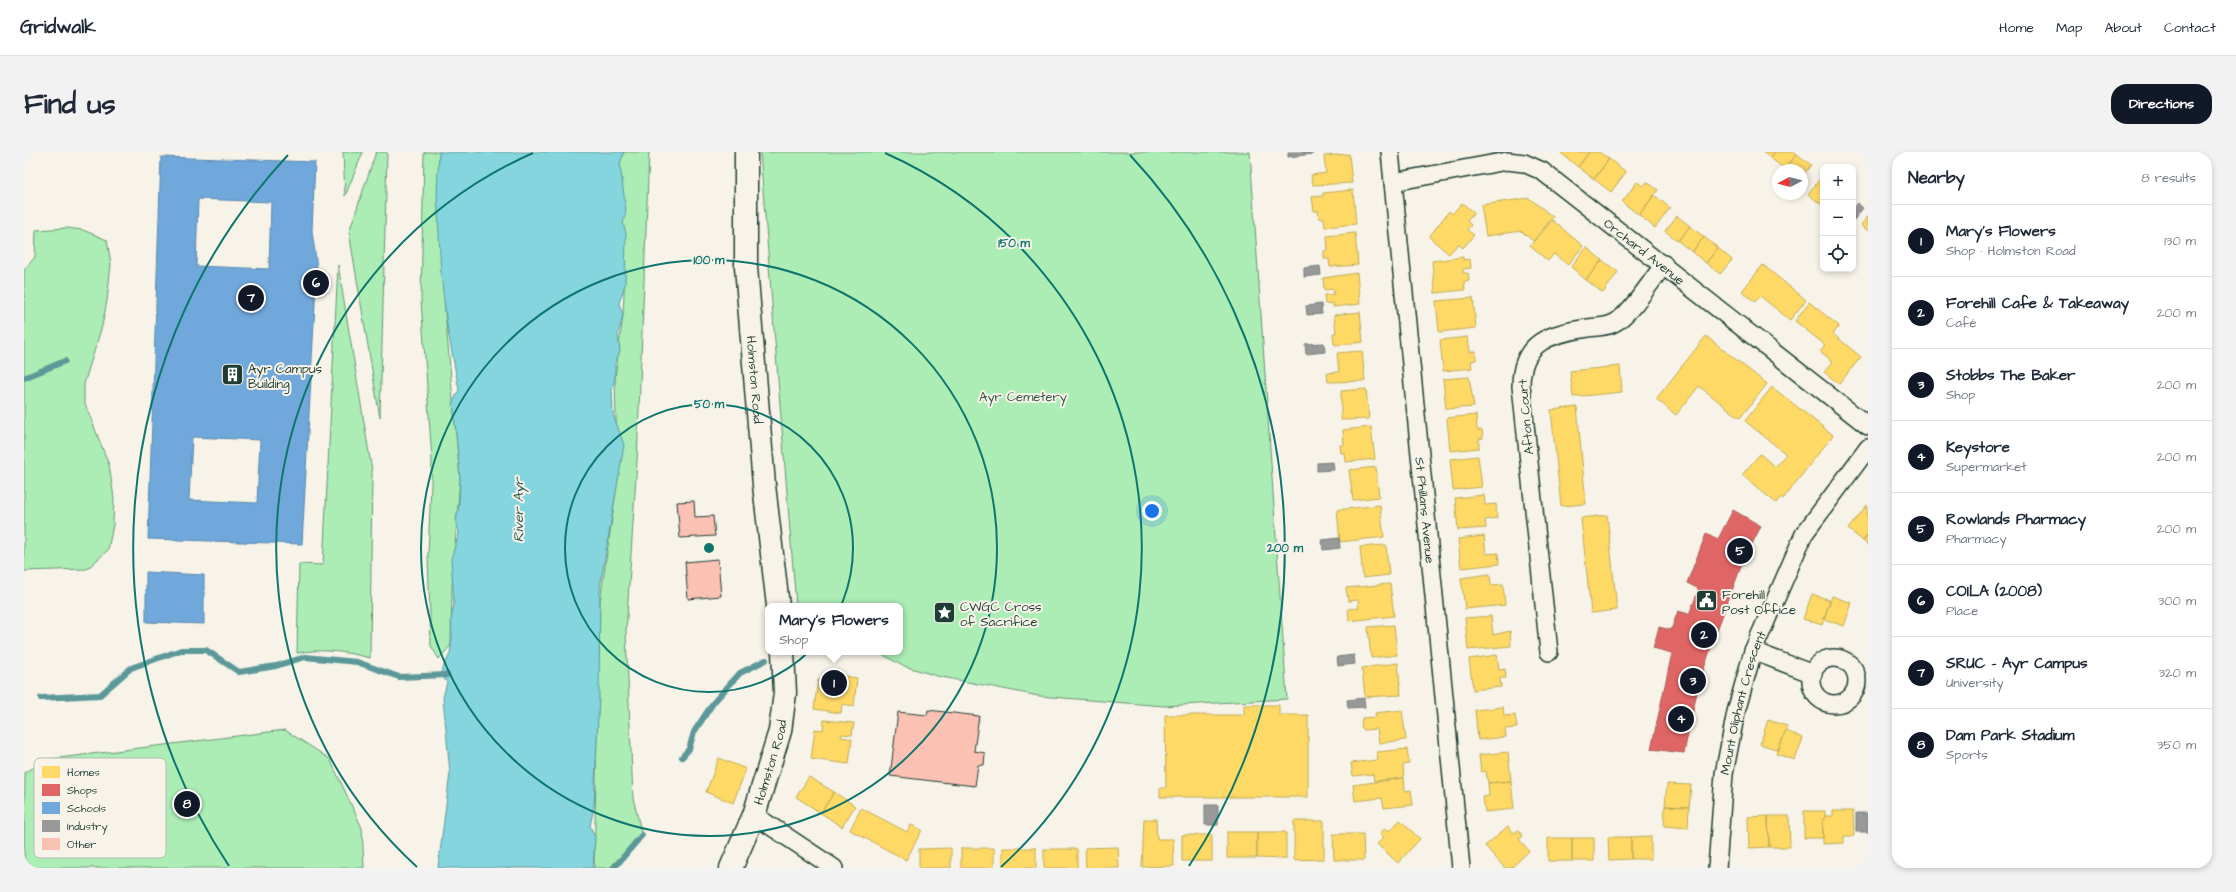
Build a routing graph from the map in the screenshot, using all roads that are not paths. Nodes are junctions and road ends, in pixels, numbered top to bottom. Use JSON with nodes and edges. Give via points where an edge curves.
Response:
{"nodes":[{"id":1,"x":746,"y":152,"type":"edge"},
{"id":2,"x":1390,"y":152,"type":"edge"},
{"id":3,"x":1393,"y":182,"type":"junction"},
{"id":4,"x":1664,"y":264,"type":"junction"},
{"id":5,"x":1868,"y":426,"type":"edge"},
{"id":6,"x":1868,"y":448,"type":"edge"},
{"id":7,"x":778,"y":603,"type":"edge"},
{"id":8,"x":1753,"y":651,"type":"junction"},
{"id":9,"x":1549,"y":652,"type":"dead end"},
{"id":10,"x":784,"y":655,"type":"edge"},
{"id":11,"x":1813,"y":674,"type":"dead end"},
{"id":12,"x":754,"y":815,"type":"junction"},
{"id":13,"x":731,"y":868,"type":"edge"},
{"id":14,"x":834,"y":868,"type":"edge"},
{"id":15,"x":1461,"y":868,"type":"edge"},
{"id":16,"x":1717,"y":868,"type":"edge"}],
"edges":[{"from":1,"to":7,"type":"main road","name":"Holmston Road","via":[[746,267],[764,485]]},
{"from":2,"to":3,"type":"street","name":"St Phillans Avenue"},
{"from":3,"to":4,"type":"street","name":"Orchard Avenue","via":[[1507,161],[1524,163],[1542,171]]},
{"from":3,"to":15,"type":"street","name":"St Phillans Avenue"},
{"from":4,"to":5,"type":"street","name":"Orchard Avenue"},
{"from":4,"to":9,"type":"street","name":"Afton Court","via":[[1623,317],[1612,324],[1556,334],[1535,345],[1521,369]]},
{"from":6,"to":8,"type":"street","name":"Mount Oliphant Crescent","via":[[1804,534]]},
{"from":8,"to":11,"type":"street"},
{"from":8,"to":16,"type":"street","name":"Mount Oliphant Crescent","via":[[1736,712],[1724,774]]},
{"from":10,"to":12,"type":"main road","name":"Holmston Road","via":[[785,693],[780,731]]},
{"from":12,"to":13,"type":"main road","name":"Holmston Road"},
{"from":12,"to":14,"type":"street"}]}
